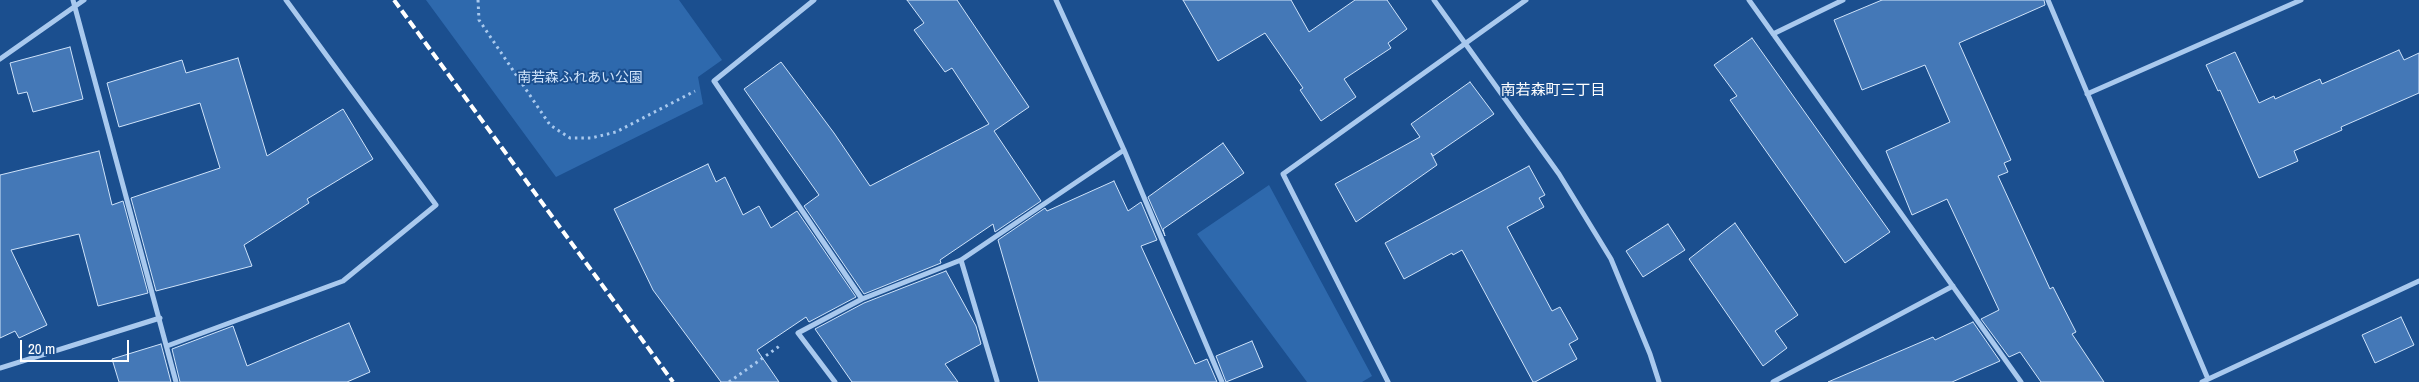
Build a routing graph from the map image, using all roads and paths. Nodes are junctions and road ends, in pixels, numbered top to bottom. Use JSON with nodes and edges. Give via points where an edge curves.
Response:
{"nodes":[{"id":1,"x":73,"y":0,"type":"edge"},
{"id":2,"x":84,"y":0,"type":"edge"},
{"id":3,"x":286,"y":0,"type":"edge"},
{"id":4,"x":478,"y":0,"type":"edge"},
{"id":5,"x":814,"y":0,"type":"edge"},
{"id":6,"x":1056,"y":0,"type":"edge"},
{"id":7,"x":1434,"y":0,"type":"edge"},
{"id":8,"x":1526,"y":0,"type":"edge"},
{"id":9,"x":1749,"y":0,"type":"edge"},
{"id":10,"x":1843,"y":0,"type":"edge"},
{"id":11,"x":2048,"y":0,"type":"edge"},
{"id":12,"x":2301,"y":0,"type":"edge"},
{"id":13,"x":75,"y":7,"type":"junction"},
{"id":14,"x":1773,"y":34,"type":"junction"},
{"id":15,"x":1466,"y":45,"type":"junction"},
{"id":16,"x":0,"y":59,"type":"edge"},
{"id":17,"x":714,"y":82,"type":"junction"},
{"id":18,"x":2087,"y":94,"type":"junction"},
{"id":19,"x":1124,"y":150,"type":"junction"},
{"id":20,"x":961,"y":260,"type":"junction"},
{"id":21,"x":2419,"y":281,"type":"edge"},
{"id":22,"x":1953,"y":286,"type":"junction"},
{"id":23,"x":862,"y":299,"type":"junction"},
{"id":24,"x":160,"y":318,"type":"junction"},
{"id":25,"x":798,"y":333,"type":"junction"},
{"id":26,"x":167,"y":346,"type":"junction"},
{"id":27,"x":0,"y":368,"type":"edge"},
{"id":28,"x":2208,"y":378,"type":"junction"},
{"id":29,"x":997,"y":381,"type":"dead end"},
{"id":30,"x":176,"y":382,"type":"edge"},
{"id":31,"x":729,"y":382,"type":"edge"},
{"id":32,"x":835,"y":382,"type":"edge"},
{"id":33,"x":1222,"y":382,"type":"edge"},
{"id":34,"x":1388,"y":382,"type":"edge"},
{"id":35,"x":1659,"y":382,"type":"edge"},
{"id":36,"x":1773,"y":382,"type":"edge"},
{"id":37,"x":2021,"y":382,"type":"edge"},
{"id":38,"x":2202,"y":382,"type":"edge"}],
"edges":[{"from":1,"to":13,"type":"street"},
{"from":2,"to":13,"type":"street"},
{"from":3,"to":26,"type":"street","via":[[436,205],[343,281]]},
{"from":4,"to":17,"type":"path","via":[[480,20],[490,36],[550,125],[570,138],[592,138],[616,132]]},
{"from":5,"to":17,"type":"street"},
{"from":6,"to":19,"type":"street"},
{"from":7,"to":15,"type":"street"},
{"from":8,"to":15,"type":"street"},
{"from":9,"to":14,"type":"street"},
{"from":10,"to":14,"type":"street"},
{"from":11,"to":18,"type":"street"},
{"from":12,"to":18,"type":"street"},
{"from":13,"to":16,"type":"street"},
{"from":13,"to":24,"type":"street"},
{"from":14,"to":22,"type":"street"},
{"from":15,"to":34,"type":"street","via":[[1283,174]]},
{"from":15,"to":35,"type":"street","via":[[1559,174],[1610,259]]},
{"from":17,"to":23,"type":"street"},
{"from":18,"to":28,"type":"street"},
{"from":19,"to":20,"type":"street"},
{"from":19,"to":33,"type":"street"},
{"from":20,"to":23,"type":"street"},
{"from":20,"to":29,"type":"street"},
{"from":21,"to":28,"type":"street"},
{"from":22,"to":36,"type":"street"},
{"from":22,"to":37,"type":"street"},
{"from":23,"to":25,"type":"street"},
{"from":24,"to":26,"type":"street"},
{"from":24,"to":27,"type":"street"},
{"from":25,"to":31,"type":"path"},
{"from":25,"to":32,"type":"street"},
{"from":26,"to":30,"type":"street"},
{"from":28,"to":38,"type":"street"}]}
